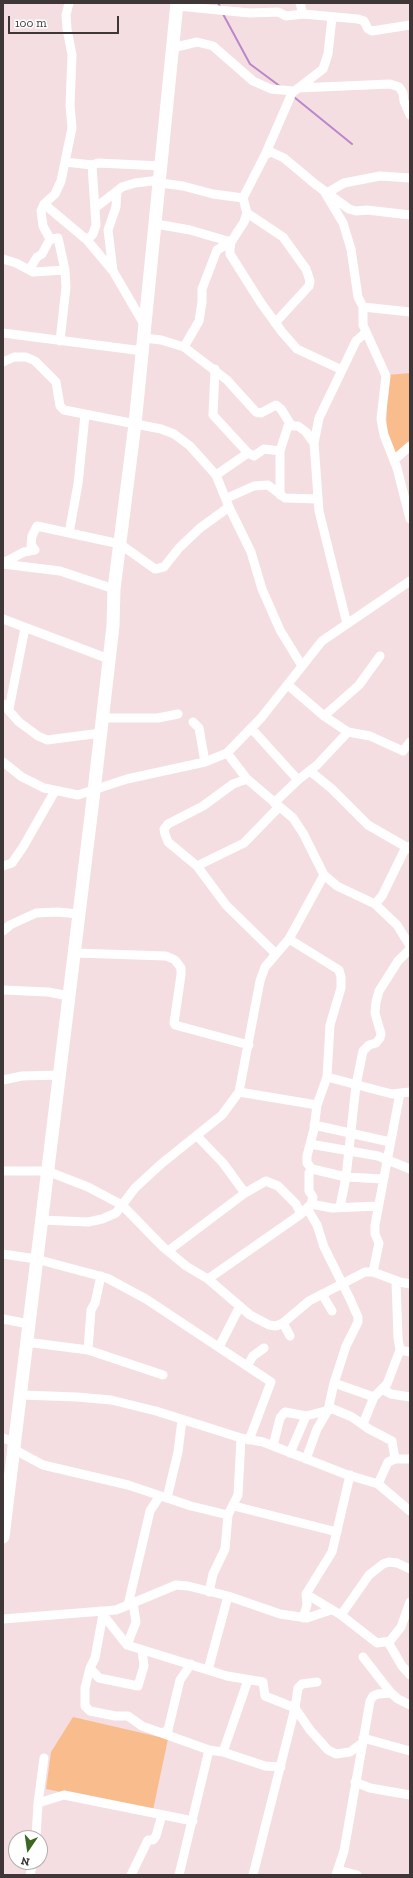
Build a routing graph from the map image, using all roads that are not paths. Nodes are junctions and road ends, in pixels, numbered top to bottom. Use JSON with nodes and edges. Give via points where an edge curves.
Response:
{"nodes":[{"id":1,"x":69,"y":3,"type":"edge"},
{"id":2,"x":300,"y":3,"type":"edge"},
{"id":3,"x":177,"y":5,"type":"edge"},
{"id":4,"x":303,"y":14,"type":"junction"},
{"id":5,"x":332,"y":17,"type":"junction"},
{"id":6,"x":410,"y":25,"type":"edge"},
{"id":7,"x":172,"y":48,"type":"junction"},
{"id":8,"x":295,"y":90,"type":"junction"},
{"id":9,"x":410,"y":115,"type":"edge"},
{"id":10,"x":265,"y":155,"type":"junction"},
{"id":11,"x":65,"y":162,"type":"junction"},
{"id":12,"x":92,"y":165,"type":"junction"},
{"id":13,"x":162,"y":166,"type":"junction"},
{"id":14,"x":410,"y":178,"type":"edge"},
{"id":15,"x":160,"y":182,"type":"junction"},
{"id":16,"x":117,"y":191,"type":"junction"},
{"id":17,"x":325,"y":192,"type":"junction"},
{"id":18,"x":243,"y":198,"type":"junction"},
{"id":19,"x":44,"y":204,"type":"junction"},
{"id":20,"x":116,"y":207,"type":"junction"},
{"id":21,"x":95,"y":210,"type":"junction"},
{"id":22,"x":247,"y":213,"type":"junction"},
{"id":23,"x":410,"y":215,"type":"edge"},
{"id":24,"x":156,"y":224,"type":"junction"},
{"id":25,"x":50,"y":238,"type":"junction"},
{"id":26,"x":87,"y":240,"type":"junction"},
{"id":27,"x":231,"y":242,"type":"junction"},
{"id":28,"x":3,"y":259,"type":"edge"},
{"id":29,"x":29,"y":270,"type":"junction"},
{"id":30,"x":65,"y":270,"type":"junction"},
{"id":31,"x":113,"y":271,"type":"junction"},
{"id":32,"x":364,"y":307,"type":"junction"},
{"id":33,"x":410,"y":312,"type":"edge"},
{"id":34,"x":275,"y":322,"type":"junction"},
{"id":35,"x":366,"y":332,"type":"junction"},
{"id":36,"x":3,"y":333,"type":"edge"},
{"id":37,"x":144,"y":338,"type":"junction"},
{"id":38,"x":60,"y":341,"type":"junction"},
{"id":39,"x":184,"y":347,"type":"junction"},
{"id":40,"x":3,"y":362,"type":"edge"},
{"id":41,"x":215,"y":369,"type":"junction"},
{"id":42,"x":342,"y":370,"type":"junction"},
{"id":43,"x":85,"y":415,"type":"junction"},
{"id":44,"x":135,"y":424,"type":"junction"},
{"id":45,"x":291,"y":425,"type":"junction"},
{"id":46,"x":314,"y":443,"type":"junction"},
{"id":47,"x":410,"y":446,"type":"edge"},
{"id":48,"x":280,"y":451,"type":"junction"},
{"id":49,"x":248,"y":453,"type":"junction"},
{"id":50,"x":394,"y":460,"type":"junction"},
{"id":51,"x":216,"y":475,"type":"junction"},
{"id":52,"x":280,"y":495,"type":"junction"},
{"id":53,"x":227,"y":498,"type":"junction"},
{"id":54,"x":318,"y":500,"type":"junction"},
{"id":55,"x":229,"y":507,"type":"junction"},
{"id":56,"x":410,"y":519,"type":"edge"},
{"id":57,"x":69,"y":533,"type":"junction"},
{"id":58,"x":120,"y":544,"type":"junction"},
{"id":59,"x":3,"y":563,"type":"edge"},
{"id":60,"x":410,"y":581,"type":"edge"},
{"id":61,"x":114,"y":589,"type":"junction"},
{"id":62,"x":3,"y":619,"type":"edge"},
{"id":63,"x":346,"y":624,"type":"junction"},
{"id":64,"x":25,"y":628,"type":"junction"},
{"id":65,"x":380,"y":656,"type":"dead end"},
{"id":66,"x":109,"y":659,"type":"junction"},
{"id":67,"x":302,"y":666,"type":"junction"},
{"id":68,"x":288,"y":685,"type":"junction"},
{"id":69,"x":6,"y":707,"type":"edge"},
{"id":70,"x":178,"y":714,"type":"dead end"},
{"id":71,"x":324,"y":716,"type":"junction"},
{"id":72,"x":102,"y":718,"type":"junction"},
{"id":73,"x":193,"y":722,"type":"dead end"},
{"id":74,"x":252,"y":728,"type":"junction"},
{"id":75,"x":348,"y":732,"type":"junction"},
{"id":76,"x":100,"y":734,"type":"junction"},
{"id":77,"x":410,"y":742,"type":"edge"},
{"id":78,"x":227,"y":753,"type":"junction"},
{"id":79,"x":3,"y":762,"type":"edge"},
{"id":80,"x":205,"y":762,"type":"junction"},
{"id":81,"x":310,"y":771,"type":"junction"},
{"id":82,"x":247,"y":779,"type":"junction"},
{"id":83,"x":298,"y":780,"type":"junction"},
{"id":84,"x":54,"y":791,"type":"junction"},
{"id":85,"x":94,"y":792,"type":"junction"},
{"id":86,"x":276,"y":805,"type":"junction"},
{"id":87,"x":409,"y":847,"type":"edge"},
{"id":88,"x":3,"y":866,"type":"edge"},
{"id":89,"x":197,"y":866,"type":"junction"},
{"id":90,"x":324,"y":875,"type":"junction"},
{"id":91,"x":375,"y":904,"type":"junction"},
{"id":92,"x":78,"y":914,"type":"junction"},
{"id":93,"x":3,"y":931,"type":"edge"},
{"id":94,"x":406,"y":932,"type":"edge"},
{"id":95,"x":289,"y":939,"type":"junction"},
{"id":96,"x":410,"y":948,"type":"edge"},
{"id":97,"x":75,"y":953,"type":"junction"},
{"id":98,"x":276,"y":954,"type":"junction"},
{"id":99,"x":3,"y":990,"type":"edge"},
{"id":100,"x":69,"y":996,"type":"junction"},
{"id":101,"x":249,"y":1045,"type":"junction"},
{"id":102,"x":60,"y":1075,"type":"junction"},
{"id":103,"x":327,"y":1078,"type":"junction"},
{"id":104,"x":3,"y":1080,"type":"edge"},
{"id":105,"x":356,"y":1085,"type":"junction"},
{"id":106,"x":239,"y":1092,"type":"junction"},
{"id":107,"x":410,"y":1092,"type":"edge"},
{"id":108,"x":400,"y":1093,"type":"junction"},
{"id":109,"x":317,"y":1105,"type":"junction"},
{"id":110,"x":314,"y":1125,"type":"junction"},
{"id":111,"x":350,"y":1133,"type":"junction"},
{"id":112,"x":197,"y":1136,"type":"junction"},
{"id":113,"x":390,"y":1142,"type":"junction"},
{"id":114,"x":310,"y":1144,"type":"junction"},
{"id":115,"x":348,"y":1150,"type":"junction"},
{"id":116,"x":387,"y":1159,"type":"junction"},
{"id":117,"x":410,"y":1169,"type":"edge"},
{"id":118,"x":312,"y":1170,"type":"junction"},
{"id":119,"x":3,"y":1171,"type":"edge"},
{"id":120,"x":47,"y":1171,"type":"junction"},
{"id":121,"x":346,"y":1177,"type":"junction"},
{"id":122,"x":383,"y":1179,"type":"junction"},
{"id":123,"x":245,"y":1193,"type":"junction"},
{"id":124,"x":122,"y":1205,"type":"junction"},
{"id":125,"x":378,"y":1206,"type":"junction"},
{"id":126,"x":340,"y":1207,"type":"junction"},
{"id":127,"x":306,"y":1208,"type":"junction"},
{"id":128,"x":41,"y":1220,"type":"junction"},
{"id":129,"x":168,"y":1251,"type":"junction"},
{"id":130,"x":3,"y":1254,"type":"edge"},
{"id":131,"x":36,"y":1259,"type":"junction"},
{"id":132,"x":373,"y":1272,"type":"junction"},
{"id":133,"x":101,"y":1276,"type":"junction"},
{"id":134,"x":208,"y":1279,"type":"junction"},
{"id":135,"x":396,"y":1281,"type":"junction"},
{"id":136,"x":342,"y":1284,"type":"junction"},
{"id":137,"x":410,"y":1284,"type":"edge"},
{"id":138,"x":322,"y":1294,"type":"junction"},
{"id":139,"x":240,"y":1306,"type":"junction"},
{"id":140,"x":332,"y":1312,"type":"dead end"},
{"id":141,"x":3,"y":1319,"type":"edge"},
{"id":142,"x":283,"y":1323,"type":"junction"},
{"id":143,"x":29,"y":1324,"type":"junction"},
{"id":144,"x":290,"y":1336,"type":"dead end"},
{"id":145,"x":26,"y":1342,"type":"junction"},
{"id":146,"x":219,"y":1347,"type":"junction"},
{"id":147,"x":264,"y":1348,"type":"dead end"},
{"id":148,"x":88,"y":1350,"type":"junction"},
{"id":149,"x":400,"y":1350,"type":"junction"},
{"id":150,"x":410,"y":1352,"type":"edge"},
{"id":151,"x":247,"y":1366,"type":"junction"},
{"id":152,"x":163,"y":1375,"type":"dead end"},
{"id":153,"x":334,"y":1383,"type":"junction"},
{"id":154,"x":382,"y":1390,"type":"junction"},
{"id":155,"x":21,"y":1395,"type":"junction"},
{"id":156,"x":374,"y":1397,"type":"junction"},
{"id":157,"x":410,"y":1397,"type":"edge"},
{"id":158,"x":328,"y":1410,"type":"junction"},
{"id":159,"x":306,"y":1416,"type":"junction"},
{"id":160,"x":182,"y":1420,"type":"junction"},
{"id":161,"x":363,"y":1424,"type":"junction"},
{"id":162,"x":245,"y":1439,"type":"junction"},
{"id":163,"x":10,"y":1443,"type":"edge"},
{"id":164,"x":273,"y":1446,"type":"junction"},
{"id":165,"x":290,"y":1452,"type":"junction"},
{"id":166,"x":306,"y":1459,"type":"junction"},
{"id":167,"x":395,"y":1459,"type":"junction"},
{"id":168,"x":410,"y":1459,"type":"edge"},
{"id":169,"x":350,"y":1475,"type":"junction"},
{"id":170,"x":378,"y":1484,"type":"junction"},
{"id":171,"x":163,"y":1497,"type":"junction"},
{"id":172,"x":234,"y":1506,"type":"junction"},
{"id":173,"x":410,"y":1511,"type":"edge"},
{"id":174,"x":228,"y":1515,"type":"junction"},
{"id":175,"x":337,"y":1532,"type":"junction"},
{"id":176,"x":3,"y":1537,"type":"edge"},
{"id":177,"x":408,"y":1566,"type":"edge"},
{"id":178,"x":209,"y":1592,"type":"junction"},
{"id":179,"x":306,"y":1594,"type":"junction"},
{"id":180,"x":228,"y":1596,"type":"junction"},
{"id":181,"x":410,"y":1602,"type":"edge"},
{"id":182,"x":131,"y":1604,"type":"junction"},
{"id":183,"x":331,"y":1610,"type":"junction"},
{"id":184,"x":102,"y":1612,"type":"junction"},
{"id":185,"x":341,"y":1615,"type":"junction"},
{"id":186,"x":303,"y":1618,"type":"junction"},
{"id":187,"x":3,"y":1619,"type":"edge"},
{"id":188,"x":388,"y":1642,"type":"junction"},
{"id":189,"x":127,"y":1645,"type":"junction"},
{"id":190,"x":142,"y":1650,"type":"junction"},
{"id":191,"x":363,"y":1656,"type":"dead end"},
{"id":192,"x":191,"y":1664,"type":"junction"},
{"id":193,"x":90,"y":1668,"type":"junction"},
{"id":194,"x":208,"y":1670,"type":"junction"},
{"id":195,"x":410,"y":1675,"type":"edge"},
{"id":196,"x":248,"y":1680,"type":"junction"},
{"id":197,"x":318,"y":1682,"type":"dead end"},
{"id":198,"x":391,"y":1693,"type":"junction"},
{"id":199,"x":410,"y":1705,"type":"edge"},
{"id":200,"x":295,"y":1708,"type":"junction"},
{"id":201,"x":162,"y":1733,"type":"junction"},
{"id":202,"x":363,"y":1740,"type":"junction"},
{"id":203,"x":210,"y":1750,"type":"junction"},
{"id":204,"x":410,"y":1751,"type":"edge"},
{"id":205,"x":223,"y":1752,"type":"junction"},
{"id":206,"x":44,"y":1758,"type":"dead end"},
{"id":207,"x":281,"y":1767,"type":"junction"},
{"id":208,"x":356,"y":1782,"type":"junction"},
{"id":209,"x":410,"y":1795,"type":"edge"},
{"id":210,"x":38,"y":1803,"type":"junction"},
{"id":211,"x":162,"y":1815,"type":"junction"},
{"id":212,"x":193,"y":1821,"type":"junction"},
{"id":213,"x":36,"y":1830,"type":"edge"},
{"id":214,"x":337,"y":1873,"type":"edge"},
{"id":215,"x":131,"y":1875,"type":"edge"},
{"id":216,"x":179,"y":1875,"type":"edge"},
{"id":217,"x":253,"y":1875,"type":"edge"},
{"id":218,"x":357,"y":1875,"type":"edge"}],
"edges":[{"from":1,"to":11,"type":"street","via":[[66,15],[72,55],[72,128]]},
{"from":2,"to":4,"type":"street"},
{"from":3,"to":4,"type":"street","via":[[238,13],[278,12],[286,16]]},
{"from":3,"to":7,"type":"main road"},
{"from":4,"to":5,"type":"street"},
{"from":5,"to":6,"type":"street","via":[[364,21],[372,31]]},
{"from":5,"to":8,"type":"street","via":[[328,54],[323,69]]},
{"from":7,"to":8,"type":"street","via":[[197,42],[213,46],[253,81],[271,89]]},
{"from":7,"to":13,"type":"main road"},
{"from":8,"to":9,"type":"street","via":[[390,84],[403,93]]},
{"from":8,"to":10,"type":"street"},
{"from":10,"to":17,"type":"street","via":[[271,152],[284,158]]},
{"from":10,"to":18,"type":"street"},
{"from":11,"to":12,"type":"street"},
{"from":11,"to":19,"type":"street","via":[[55,194]]},
{"from":12,"to":13,"type":"street","via":[[98,163]]},
{"from":12,"to":21,"type":"street"},
{"from":13,"to":15,"type":"main road"},
{"from":14,"to":17,"type":"street","via":[[380,176],[344,183]]},
{"from":15,"to":16,"type":"street","via":[[135,183]]},
{"from":15,"to":18,"type":"street"},
{"from":15,"to":24,"type":"main road"},
{"from":16,"to":20,"type":"street"},
{"from":16,"to":21,"type":"street"},
{"from":17,"to":23,"type":"street","via":[[356,211]]},
{"from":17,"to":32,"type":"street","via":[[343,223],[351,249],[358,297]]},
{"from":18,"to":22,"type":"street"},
{"from":19,"to":25,"type":"street","via":[[41,211],[42,226]]},
{"from":19,"to":26,"type":"street"},
{"from":20,"to":21,"type":"street"},
{"from":20,"to":31,"type":"street","via":[[108,230]]},
{"from":21,"to":26,"type":"street","via":[[96,225],[93,234]]},
{"from":22,"to":27,"type":"street"},
{"from":22,"to":34,"type":"street","via":[[283,237],[306,269],[310,281],[309,286]]},
{"from":24,"to":27,"type":"street","via":[[190,230]]},
{"from":24,"to":37,"type":"main road"},
{"from":25,"to":29,"type":"street","via":[[42,254]]},
{"from":25,"to":30,"type":"street","via":[[58,238]]},
{"from":26,"to":31,"type":"street"},
{"from":27,"to":34,"type":"street","via":[[230,254]]},
{"from":27,"to":39,"type":"street","via":[[217,250],[202,289],[198,321]]},
{"from":28,"to":29,"type":"street"},
{"from":29,"to":30,"type":"street"},
{"from":30,"to":38,"type":"street","via":[[66,287]]},
{"from":31,"to":37,"type":"street"},
{"from":32,"to":33,"type":"street"},
{"from":32,"to":35,"type":"street","via":[[363,326]]},
{"from":34,"to":42,"type":"street","via":[[297,349]]},
{"from":35,"to":42,"type":"street","via":[[356,341]]},
{"from":35,"to":50,"type":"street","via":[[386,376],[381,419]]},
{"from":36,"to":38,"type":"street"},
{"from":37,"to":38,"type":"street"},
{"from":37,"to":39,"type":"street"},
{"from":37,"to":44,"type":"main road"},
{"from":39,"to":41,"type":"street"},
{"from":40,"to":43,"type":"street","via":[[14,357],[26,357],[35,361],[56,382],[60,406],[64,410]]},
{"from":41,"to":45,"type":"street","via":[[256,412],[261,413],[276,405]]},
{"from":41,"to":49,"type":"street","via":[[213,415]]},
{"from":42,"to":46,"type":"street","via":[[319,418]]},
{"from":43,"to":44,"type":"street"},
{"from":43,"to":57,"type":"street","via":[[78,484]]},
{"from":44,"to":51,"type":"street","via":[[174,434],[190,446]]},
{"from":44,"to":58,"type":"main road"},
{"from":45,"to":46,"type":"street","via":[[298,426],[306,432]]},
{"from":45,"to":48,"type":"street","via":[[286,429]]},
{"from":46,"to":54,"type":"street"},
{"from":47,"to":50,"type":"street"},
{"from":48,"to":49,"type":"street","via":[[264,449],[254,456]]},
{"from":48,"to":52,"type":"street"},
{"from":49,"to":51,"type":"street"},
{"from":50,"to":56,"type":"street"},
{"from":51,"to":53,"type":"street"},
{"from":52,"to":53,"type":"street","via":[[268,485],[254,486]]},
{"from":52,"to":54,"type":"street","via":[[290,499]]},
{"from":53,"to":55,"type":"street"},
{"from":54,"to":63,"type":"street"},
{"from":55,"to":58,"type":"street","via":[[200,528],[164,567],[156,569]]},
{"from":55,"to":67,"type":"street","via":[[252,552],[262,589],[280,630]]},
{"from":57,"to":58,"type":"street"},
{"from":57,"to":59,"type":"street","via":[[37,526],[31,545],[35,550],[24,552]]},
{"from":58,"to":61,"type":"main road"},
{"from":59,"to":61,"type":"street","via":[[60,572]]},
{"from":60,"to":63,"type":"street"},
{"from":61,"to":66,"type":"main road"},
{"from":62,"to":64,"type":"street"},
{"from":63,"to":67,"type":"street","via":[[322,641]]},
{"from":64,"to":66,"type":"street"},
{"from":64,"to":69,"type":"street"},
{"from":65,"to":71,"type":"street","via":[[359,686]]},
{"from":66,"to":72,"type":"main road"},
{"from":67,"to":68,"type":"street"},
{"from":68,"to":71,"type":"street"},
{"from":68,"to":74,"type":"street"},
{"from":69,"to":76,"type":"street","via":[[19,722],[47,740]]},
{"from":70,"to":72,"type":"street","via":[[158,718]]},
{"from":71,"to":75,"type":"street"},
{"from":72,"to":76,"type":"main road"},
{"from":73,"to":80,"type":"street","via":[[199,728]]},
{"from":74,"to":78,"type":"street"},
{"from":74,"to":83,"type":"street"},
{"from":75,"to":77,"type":"street","via":[[370,736],[403,751]]},
{"from":75,"to":81,"type":"street"},
{"from":76,"to":85,"type":"main road"},
{"from":78,"to":80,"type":"street"},
{"from":78,"to":82,"type":"street"},
{"from":79,"to":84,"type":"street","via":[[22,777]]},
{"from":80,"to":85,"type":"street","via":[[127,779]]},
{"from":81,"to":83,"type":"street"},
{"from":81,"to":87,"type":"street","via":[[368,825]]},
{"from":82,"to":86,"type":"street"},
{"from":82,"to":89,"type":"street","via":[[233,784],[203,806],[168,824],[164,829],[168,842]]},
{"from":83,"to":86,"type":"street"},
{"from":84,"to":85,"type":"street","via":[[78,795]]},
{"from":84,"to":88,"type":"street","via":[[23,847],[12,863]]},
{"from":85,"to":92,"type":"main road"},
{"from":86,"to":89,"type":"street","via":[[244,844]]},
{"from":86,"to":90,"type":"street","via":[[293,818]]},
{"from":87,"to":91,"type":"street","via":[[404,851],[382,896]]},
{"from":89,"to":98,"type":"street","via":[[226,905]]},
{"from":90,"to":91,"type":"street","via":[[337,886]]},
{"from":90,"to":95,"type":"street"},
{"from":91,"to":94,"type":"street"},
{"from":92,"to":93,"type":"street","via":[[36,913]]},
{"from":92,"to":97,"type":"main road"},
{"from":94,"to":96,"type":"street"},
{"from":95,"to":98,"type":"street"},
{"from":95,"to":103,"type":"street","via":[[339,970],[341,977],[330,1025]]},
{"from":96,"to":105,"type":"street","via":[[398,961],[379,991],[375,1013],[381,1034],[376,1043],[363,1050]]},
{"from":97,"to":100,"type":"main road"},
{"from":97,"to":101,"type":"street","via":[[166,956],[175,960],[181,968],[181,975],[175,1025]]},
{"from":98,"to":101,"type":"street","via":[[265,968],[260,981]]},
{"from":99,"to":100,"type":"street","via":[[48,992]]},
{"from":100,"to":102,"type":"main road"},
{"from":101,"to":106,"type":"street"},
{"from":102,"to":104,"type":"street","via":[[22,1076]]},
{"from":102,"to":120,"type":"main road"},
{"from":103,"to":105,"type":"street"},
{"from":103,"to":109,"type":"street"},
{"from":105,"to":108,"type":"street","via":[[392,1094]]},
{"from":105,"to":111,"type":"street"},
{"from":106,"to":109,"type":"street"},
{"from":106,"to":112,"type":"street","via":[[222,1115]]},
{"from":107,"to":108,"type":"street"},
{"from":108,"to":113,"type":"street"},
{"from":109,"to":110,"type":"street"},
{"from":110,"to":111,"type":"street"},
{"from":110,"to":114,"type":"street"},
{"from":111,"to":113,"type":"street"},
{"from":111,"to":115,"type":"street"},
{"from":112,"to":123,"type":"street"},
{"from":112,"to":124,"type":"street","via":[[161,1164],[135,1188]]},
{"from":113,"to":116,"type":"street"},
{"from":114,"to":115,"type":"street"},
{"from":114,"to":118,"type":"street","via":[[307,1163]]},
{"from":115,"to":116,"type":"street"},
{"from":115,"to":121,"type":"street"},
{"from":116,"to":117,"type":"street"},
{"from":116,"to":122,"type":"street"},
{"from":118,"to":121,"type":"street"},
{"from":118,"to":127,"type":"street","via":[[309,1173],[309,1191],[313,1197]]},
{"from":119,"to":120,"type":"street"},
{"from":120,"to":124,"type":"street","via":[[88,1187]]},
{"from":120,"to":128,"type":"main road"},
{"from":121,"to":122,"type":"street"},
{"from":121,"to":126,"type":"street"},
{"from":122,"to":125,"type":"street"},
{"from":123,"to":127,"type":"street","via":[[266,1181],[278,1186],[296,1204]]},
{"from":123,"to":129,"type":"street"},
{"from":124,"to":128,"type":"street","via":[[116,1213],[88,1222]]},
{"from":124,"to":129,"type":"street"},
{"from":125,"to":126,"type":"street"},
{"from":125,"to":132,"type":"street","via":[[375,1234],[379,1243]]},
{"from":126,"to":127,"type":"street"},
{"from":127,"to":134,"type":"street"},
{"from":127,"to":136,"type":"street","via":[[317,1225],[324,1247]]},
{"from":128,"to":131,"type":"main road"},
{"from":129,"to":134,"type":"street"},
{"from":130,"to":131,"type":"street"},
{"from":131,"to":133,"type":"street"},
{"from":131,"to":143,"type":"main road"},
{"from":132,"to":135,"type":"street"},
{"from":132,"to":136,"type":"street","via":[[365,1272]]},
{"from":133,"to":146,"type":"street","via":[[146,1299]]},
{"from":133,"to":148,"type":"street","via":[[91,1310]]},
{"from":134,"to":139,"type":"street"},
{"from":135,"to":137,"type":"street"},
{"from":135,"to":149,"type":"street"},
{"from":136,"to":138,"type":"street"},
{"from":136,"to":153,"type":"street","via":[[358,1322],[346,1346]]},
{"from":138,"to":140,"type":"street"},
{"from":138,"to":142,"type":"street","via":[[309,1301]]},
{"from":139,"to":142,"type":"street","via":[[262,1323],[276,1326]]},
{"from":139,"to":146,"type":"street"},
{"from":141,"to":143,"type":"street"},
{"from":142,"to":144,"type":"street"},
{"from":143,"to":145,"type":"main road"},
{"from":145,"to":148,"type":"street"},
{"from":145,"to":155,"type":"main road"},
{"from":146,"to":151,"type":"street"},
{"from":147,"to":151,"type":"street","via":[[253,1356]]},
{"from":148,"to":152,"type":"street"},
{"from":149,"to":150,"type":"street"},
{"from":149,"to":154,"type":"street","via":[[387,1384]]},
{"from":151,"to":162,"type":"street","via":[[271,1382]]},
{"from":153,"to":156,"type":"street"},
{"from":153,"to":158,"type":"street"},
{"from":154,"to":156,"type":"street"},
{"from":154,"to":157,"type":"street"},
{"from":155,"to":160,"type":"street","via":[[111,1400]]},
{"from":155,"to":163,"type":"main road"},
{"from":156,"to":161,"type":"street"},
{"from":158,"to":159,"type":"street"},
{"from":158,"to":161,"type":"street","via":[[333,1409]]},
{"from":158,"to":166,"type":"street","via":[[317,1429]]},
{"from":159,"to":164,"type":"street","via":[[285,1412],[280,1418]]},
{"from":159,"to":165,"type":"street"},
{"from":160,"to":162,"type":"street"},
{"from":160,"to":171,"type":"street","via":[[178,1452]]},
{"from":161,"to":167,"type":"street","via":[[392,1441]]},
{"from":162,"to":164,"type":"street"},
{"from":162,"to":172,"type":"street","via":[[238,1495]]},
{"from":163,"to":171,"type":"street","via":[[43,1465],[128,1485]]},
{"from":163,"to":176,"type":"main road"},
{"from":164,"to":165,"type":"street"},
{"from":165,"to":166,"type":"street"},
{"from":166,"to":169,"type":"street"},
{"from":167,"to":168,"type":"street"},
{"from":167,"to":170,"type":"street","via":[[388,1462]]},
{"from":169,"to":170,"type":"street"},
{"from":169,"to":175,"type":"street"},
{"from":170,"to":173,"type":"street"},
{"from":171,"to":174,"type":"street"},
{"from":171,"to":182,"type":"street","via":[[150,1511]]},
{"from":172,"to":174,"type":"street"},
{"from":172,"to":175,"type":"street"},
{"from":174,"to":178,"type":"street","via":[[225,1549],[212,1574]]},
{"from":175,"to":179,"type":"street","via":[[332,1552]]},
{"from":177,"to":185,"type":"street","via":[[389,1562],[383,1564],[369,1575]]},
{"from":178,"to":180,"type":"street"},
{"from":178,"to":182,"type":"street","via":[[188,1586],[176,1586]]},
{"from":179,"to":183,"type":"street"},
{"from":179,"to":186,"type":"street","via":[[307,1605]]},
{"from":180,"to":186,"type":"street","via":[[280,1614]]},
{"from":180,"to":194,"type":"street"},
{"from":181,"to":188,"type":"street","via":[[400,1627]]},
{"from":182,"to":184,"type":"street"},
{"from":182,"to":189,"type":"street","via":[[136,1622]]},
{"from":183,"to":185,"type":"street"},
{"from":183,"to":186,"type":"street"},
{"from":184,"to":187,"type":"street"},
{"from":184,"to":189,"type":"street"},
{"from":184,"to":193,"type":"street","via":[[95,1658]]},
{"from":185,"to":188,"type":"street","via":[[377,1643]]},
{"from":188,"to":195,"type":"street"},
{"from":189,"to":190,"type":"street"},
{"from":190,"to":192,"type":"street"},
{"from":190,"to":193,"type":"street","via":[[144,1666],[138,1686],[99,1678]]},
{"from":191,"to":198,"type":"street"},
{"from":192,"to":194,"type":"street"},
{"from":192,"to":201,"type":"street","via":[[180,1680],[168,1730]]},
{"from":193,"to":201,"type":"street","via":[[85,1688],[85,1706],[90,1711],[128,1716],[142,1726]]},
{"from":194,"to":196,"type":"street"},
{"from":196,"to":200,"type":"street","via":[[263,1682],[266,1696]]},
{"from":196,"to":205,"type":"street"},
{"from":197,"to":200,"type":"street","via":[[302,1684],[298,1688]]},
{"from":198,"to":199,"type":"street"},
{"from":198,"to":202,"type":"street","via":[[373,1696],[370,1701]]},
{"from":200,"to":202,"type":"street","via":[[310,1730],[328,1750],[336,1754],[350,1752]]},
{"from":200,"to":207,"type":"street"},
{"from":201,"to":203,"type":"street"},
{"from":202,"to":204,"type":"street"},
{"from":202,"to":208,"type":"street"},
{"from":203,"to":205,"type":"street"},
{"from":203,"to":212,"type":"street"},
{"from":205,"to":207,"type":"street","via":[[265,1766]]},
{"from":206,"to":210,"type":"street"},
{"from":207,"to":217,"type":"street"},
{"from":208,"to":209,"type":"street","via":[[370,1788]]},
{"from":208,"to":214,"type":"street","via":[[344,1851]]},
{"from":210,"to":211,"type":"street","via":[[64,1795]]},
{"from":210,"to":213,"type":"street"},
{"from":211,"to":212,"type":"street"},
{"from":211,"to":215,"type":"street","via":[[154,1840],[148,1840]]},
{"from":212,"to":216,"type":"street"},
{"from":214,"to":218,"type":"street"}]}
